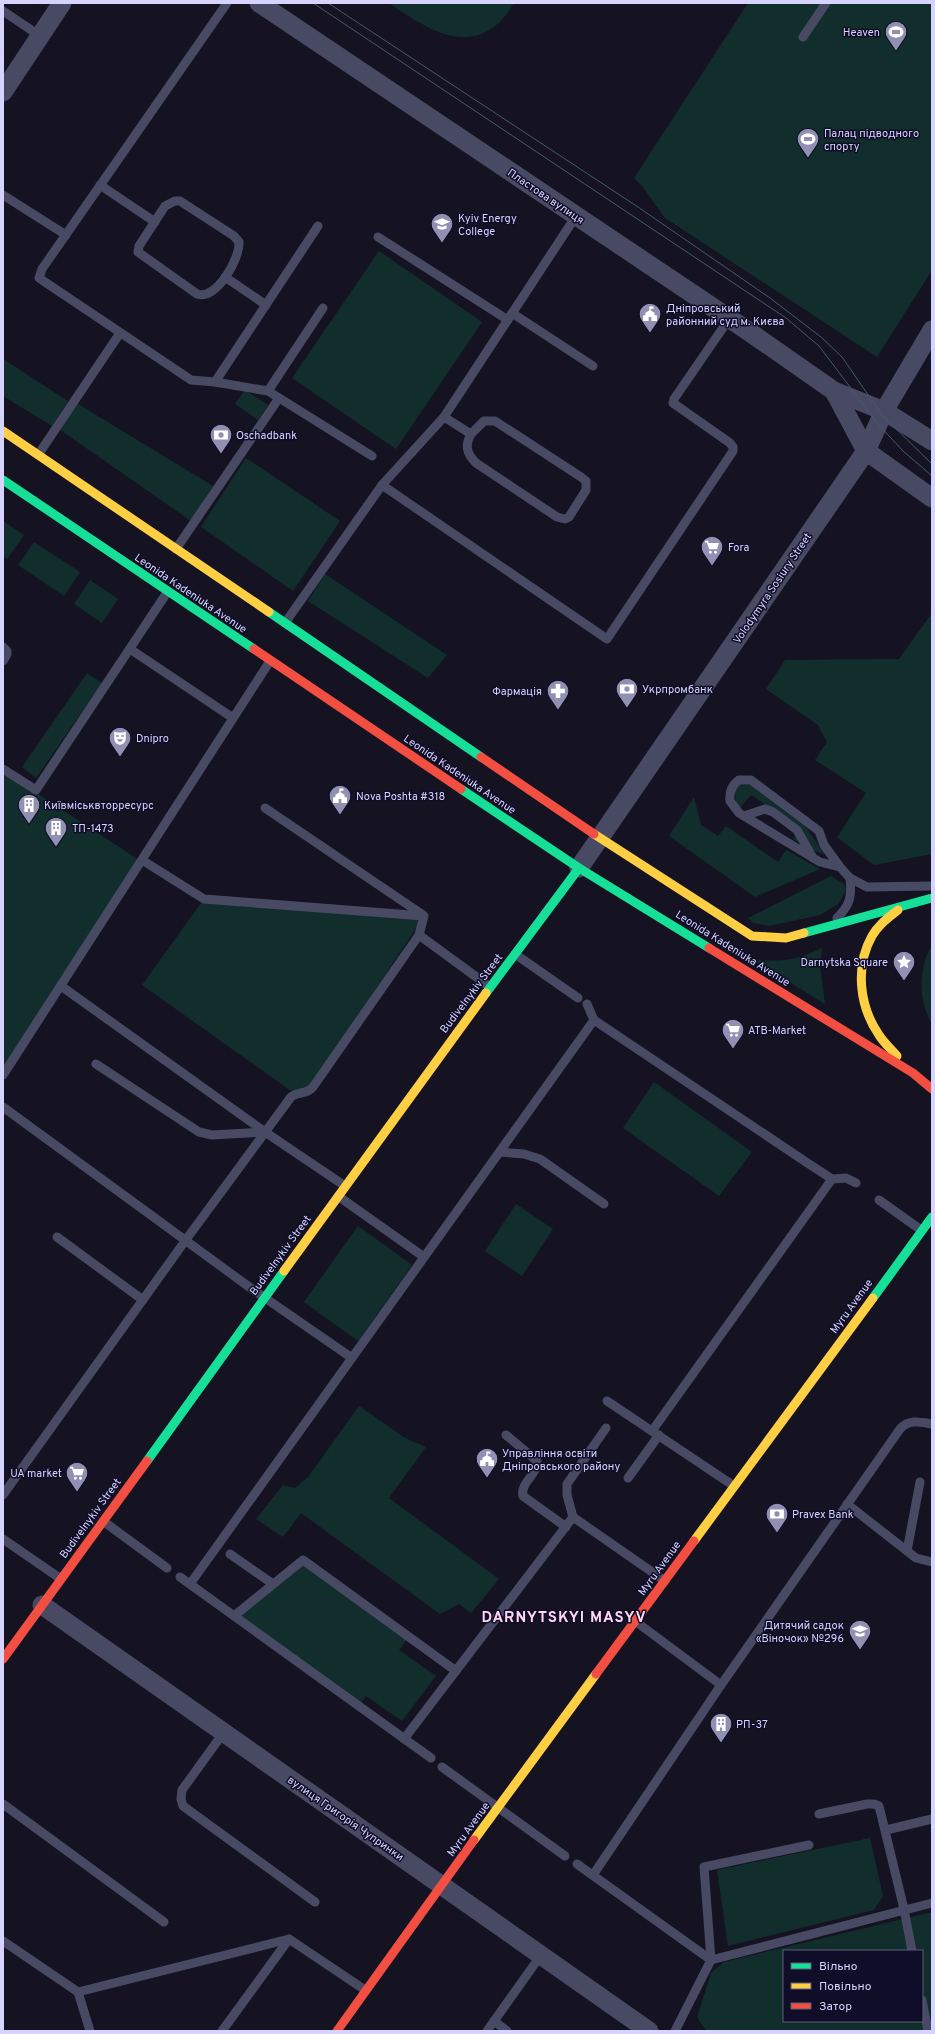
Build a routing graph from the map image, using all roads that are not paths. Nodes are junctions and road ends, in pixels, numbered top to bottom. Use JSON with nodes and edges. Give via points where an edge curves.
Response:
{"nodes":[{"id":1,"x":62,"y":3,"type":"edge"},
{"id":2,"x":227,"y":3,"type":"edge"},
{"id":3,"x":258,"y":3,"type":"edge"},
{"id":4,"x":826,"y":3,"type":"edge"},
{"id":5,"x":3,"y":11,"type":"edge"},
{"id":6,"x":40,"y":36,"type":"junction"},
{"id":7,"x":803,"y":37,"type":"dead end"},
{"id":8,"x":3,"y":92,"type":"edge"},
{"id":9,"x":100,"y":185,"type":"junction"},
{"id":10,"x":3,"y":194,"type":"edge"},
{"id":11,"x":576,"y":216,"type":"junction"},
{"id":12,"x":154,"y":222,"type":"junction"},
{"id":13,"x":318,"y":226,"type":"dead end"},
{"id":14,"x":66,"y":235,"type":"junction"},
{"id":15,"x":378,"y":237,"type":"dead end"},
{"id":16,"x":225,"y":277,"type":"junction"},
{"id":17,"x":266,"y":304,"type":"junction"},
{"id":18,"x":323,"y":308,"type":"dead end"},
{"id":19,"x":510,"y":316,"type":"junction"},
{"id":20,"x":729,"y":319,"type":"junction"},
{"id":21,"x":932,"y":330,"type":"edge"},
{"id":22,"x":120,"y":333,"type":"junction"},
{"id":23,"x":593,"y":366,"type":"dead end"},
{"id":24,"x":215,"y":382,"type":"junction"},
{"id":25,"x":268,"y":391,"type":"junction"},
{"id":26,"x":834,"y":391,"type":"junction"},
{"id":27,"x":279,"y":398,"type":"junction"},
{"id":28,"x":884,"y":411,"type":"junction"},
{"id":29,"x":444,"y":417,"type":"junction"},
{"id":30,"x":3,"y":431,"type":"edge"},
{"id":31,"x":472,"y":434,"type":"junction"},
{"id":32,"x":932,"y":441,"type":"edge"},
{"id":33,"x":866,"y":451,"type":"junction"},
{"id":34,"x":38,"y":455,"type":"junction"},
{"id":35,"x":372,"y":456,"type":"dead end"},
{"id":36,"x":3,"y":480,"type":"edge"},
{"id":37,"x":382,"y":485,"type":"junction"},
{"id":38,"x":932,"y":498,"type":"edge"},
{"id":39,"x":176,"y":549,"type":"junction"},
{"id":40,"x":168,"y":591,"type":"junction"},
{"id":41,"x":285,"y":623,"type":"junction"},
{"id":42,"x":3,"y":647,"type":"edge"},
{"id":43,"x":130,"y":648,"type":"junction"},
{"id":44,"x":3,"y":661,"type":"edge"},
{"id":45,"x":270,"y":661,"type":"junction"},
{"id":46,"x":233,"y":718,"type":"junction"},
{"id":47,"x":3,"y":769,"type":"edge"},
{"id":48,"x":265,"y":808,"type":"dead end"},
{"id":49,"x":744,"y":816,"type":"junction"},
{"id":50,"x":601,"y":839,"type":"junction"},
{"id":51,"x":812,"y":858,"type":"junction"},
{"id":52,"x":142,"y":860,"type":"junction"},
{"id":53,"x":840,"y":867,"type":"junction"},
{"id":54,"x":579,"y":868,"type":"junction"},
{"id":55,"x":850,"y":878,"type":"junction"},
{"id":56,"x":932,"y":886,"type":"edge"},
{"id":57,"x":932,"y":898,"type":"edge"},
{"id":58,"x":906,"y":906,"type":"junction"},
{"id":59,"x":424,"y":916,"type":"junction"},
{"id":60,"x":829,"y":926,"type":"junction"},
{"id":61,"x":419,"y":935,"type":"junction"},
{"id":62,"x":515,"y":954,"type":"junction"},
{"id":63,"x":61,"y":986,"type":"junction"},
{"id":64,"x":490,"y":987,"type":"junction"},
{"id":65,"x":578,"y":998,"type":"dead end"},
{"id":66,"x":587,"y":1004,"type":"dead end"},
{"id":67,"x":594,"y":1020,"type":"junction"},
{"id":68,"x":96,"y":1064,"type":"dead end"},
{"id":69,"x":913,"y":1073,"type":"junction"},
{"id":70,"x":3,"y":1076,"type":"edge"},
{"id":71,"x":932,"y":1089,"type":"edge"},
{"id":72,"x":3,"y":1107,"type":"edge"},
{"id":73,"x":266,"y":1132,"type":"junction"},
{"id":74,"x":500,"y":1152,"type":"junction"},
{"id":75,"x":832,"y":1179,"type":"junction"},
{"id":76,"x":856,"y":1183,"type":"dead end"},
{"id":77,"x":345,"y":1186,"type":"junction"},
{"id":78,"x":338,"y":1196,"type":"junction"},
{"id":79,"x":879,"y":1200,"type":"dead end"},
{"id":80,"x":604,"y":1204,"type":"dead end"},
{"id":81,"x":932,"y":1217,"type":"edge"},
{"id":82,"x":922,"y":1230,"type":"junction"},
{"id":83,"x":57,"y":1237,"type":"dead end"},
{"id":84,"x":185,"y":1240,"type":"junction"},
{"id":85,"x":424,"y":1258,"type":"junction"},
{"id":86,"x":264,"y":1298,"type":"junction"},
{"id":87,"x":143,"y":1300,"type":"junction"},
{"id":88,"x":352,"y":1358,"type":"junction"},
{"id":89,"x":607,"y":1401,"type":"dead end"},
{"id":90,"x":932,"y":1424,"type":"edge"},
{"id":91,"x":606,"y":1428,"type":"dead end"},
{"id":92,"x":655,"y":1433,"type":"junction"},
{"id":93,"x":506,"y":1435,"type":"dead end"},
{"id":94,"x":628,"y":1478,"type":"dead end"},
{"id":95,"x":920,"y":1482,"type":"dead end"},
{"id":96,"x":734,"y":1486,"type":"junction"},
{"id":97,"x":3,"y":1495,"type":"edge"},
{"id":98,"x":847,"y":1504,"type":"junction"},
{"id":99,"x":573,"y":1517,"type":"junction"},
{"id":100,"x":102,"y":1521,"type":"junction"},
{"id":101,"x":566,"y":1527,"type":"junction"},
{"id":102,"x":3,"y":1539,"type":"edge"},
{"id":103,"x":907,"y":1551,"type":"junction"},
{"id":104,"x":230,"y":1554,"type":"dead end"},
{"id":105,"x":932,"y":1562,"type":"edge"},
{"id":106,"x":167,"y":1568,"type":"dead end"},
{"id":107,"x":180,"y":1577,"type":"dead end"},
{"id":108,"x":61,"y":1578,"type":"junction"},
{"id":109,"x":665,"y":1581,"type":"junction"},
{"id":110,"x":190,"y":1584,"type":"junction"},
{"id":111,"x":272,"y":1584,"type":"junction"},
{"id":112,"x":42,"y":1605,"type":"junction"},
{"id":113,"x":234,"y":1616,"type":"junction"},
{"id":114,"x":635,"y":1621,"type":"junction"},
{"id":115,"x":3,"y":1659,"type":"edge"},
{"id":116,"x":456,"y":1671,"type":"junction"},
{"id":117,"x":721,"y":1685,"type":"junction"},
{"id":118,"x":224,"y":1732,"type":"junction"},
{"id":119,"x":404,"y":1740,"type":"junction"},
{"id":120,"x":431,"y":1758,"type":"dead end"},
{"id":121,"x":442,"y":1767,"type":"dead end"},
{"id":122,"x":3,"y":1804,"type":"edge"},
{"id":123,"x":498,"y":1807,"type":"junction"},
{"id":124,"x":819,"y":1814,"type":"dead end"},
{"id":125,"x":932,"y":1819,"type":"edge"},
{"id":126,"x":886,"y":1830,"type":"junction"},
{"id":127,"x":809,"y":1845,"type":"dead end"},
{"id":128,"x":565,"y":1856,"type":"dead end"},
{"id":129,"x":577,"y":1864,"type":"dead end"},
{"id":130,"x":593,"y":1875,"type":"junction"},
{"id":131,"x":441,"y":1885,"type":"junction"},
{"id":132,"x":315,"y":1902,"type":"dead end"},
{"id":133,"x":932,"y":1903,"type":"edge"},
{"id":134,"x":904,"y":1909,"type":"junction"},
{"id":135,"x":164,"y":1922,"type":"dead end"},
{"id":136,"x":289,"y":1939,"type":"junction"},
{"id":137,"x":3,"y":1941,"type":"edge"},
{"id":138,"x":912,"y":1950,"type":"edge"},
{"id":139,"x":541,"y":1955,"type":"junction"},
{"id":140,"x":711,"y":1960,"type":"junction"},
{"id":141,"x":364,"y":1990,"type":"junction"},
{"id":142,"x":78,"y":1992,"type":"junction"},
{"id":143,"x":923,"y":2005,"type":"edge"},
{"id":144,"x":494,"y":2021,"type":"junction"},
{"id":145,"x":90,"y":2031,"type":"edge"},
{"id":146,"x":222,"y":2031,"type":"edge"},
{"id":147,"x":336,"y":2031,"type":"edge"},
{"id":148,"x":487,"y":2031,"type":"edge"},
{"id":149,"x":507,"y":2031,"type":"edge"},
{"id":150,"x":649,"y":2031,"type":"edge"},
{"id":151,"x":675,"y":2031,"type":"edge"},
{"id":152,"x":928,"y":2031,"type":"edge"}],
"edges":[{"from":1,"to":6,"type":"street"},
{"from":2,"to":9,"type":"lane"},
{"from":3,"to":11,"type":"street","name":"Пластова вулиця"},
{"from":4,"to":7,"type":"lane"},
{"from":5,"to":6,"type":"lane"},
{"from":6,"to":8,"type":"street"},
{"from":9,"to":12,"type":"lane"},
{"from":9,"to":14,"type":"lane"},
{"from":10,"to":14,"type":"lane"},
{"from":11,"to":19,"type":"lane"},
{"from":11,"to":20,"type":"street","name":"Пластова вулиця"},
{"from":12,"to":16,"type":"lane","via":[[139,246],[140,255],[203,296],[215,290]]},
{"from":12,"to":16,"type":"lane","via":[[165,206],[180,201],[234,236],[239,242],[240,250]]},
{"from":13,"to":17,"type":"lane"},
{"from":14,"to":22,"type":"lane","via":[[42,269],[39,278]]},
{"from":15,"to":19,"type":"lane"},
{"from":16,"to":17,"type":"lane"},
{"from":17,"to":24,"type":"lane"},
{"from":18,"to":25,"type":"lane"},
{"from":19,"to":23,"type":"lane"},
{"from":19,"to":29,"type":"lane"},
{"from":20,"to":26,"type":"street","name":"Пластова вулиця"},
{"from":20,"to":37,"type":"lane","via":[[673,403],[730,443],[734,451],[607,639]]},
{"from":21,"to":28,"type":"street","name":"Volodymyra Sosiury Street"},
{"from":22,"to":24,"type":"lane","via":[[190,380]]},
{"from":22,"to":34,"type":"lane"},
{"from":24,"to":25,"type":"lane"},
{"from":25,"to":27,"type":"lane"},
{"from":26,"to":28,"type":"street","name":"Пластова вулиця"},
{"from":26,"to":33,"type":"street","name":"Пластова вулиця"},
{"from":27,"to":35,"type":"lane"},
{"from":27,"to":39,"type":"lane"},
{"from":28,"to":32,"type":"street","name":"Пластова вулиця"},
{"from":28,"to":33,"type":"street","name":"Volodymyra Sosiury Street"},
{"from":29,"to":31,"type":"lane"},
{"from":29,"to":37,"type":"lane"},
{"from":30,"to":34,"type":"main road","name":"Leonida Kadeniuka Avenue"},
{"from":31,"to":31,"type":"lane","via":[[484,421],[495,421],[586,481],[586,490],[569,517],[557,517],[476,463],[466,448]]},
{"from":33,"to":38,"type":"street","name":"Пластова вулиця"},
{"from":33,"to":50,"type":"street","name":"Volodymyra Sosiury Street"},
{"from":34,"to":39,"type":"main road","name":"Leonida Kadeniuka Avenue"},
{"from":36,"to":40,"type":"main road","name":"Leonida Kadeniuka Avenue"},
{"from":37,"to":41,"type":"lane"},
{"from":39,"to":41,"type":"main road","name":"Leonida Kadeniuka Avenue"},
{"from":40,"to":43,"type":"lane"},
{"from":40,"to":45,"type":"main road","name":"Leonida Kadeniuka Avenue"},
{"from":41,"to":50,"type":"main road","name":"Leonida Kadeniuka Avenue"},
{"from":42,"to":44,"type":"lane","via":[[7,650]]},
{"from":43,"to":46,"type":"lane"},
{"from":43,"to":47,"type":"lane","via":[[36,790]]},
{"from":45,"to":46,"type":"lane"},
{"from":45,"to":54,"type":"main road","name":"Leonida Kadeniuka Avenue"},
{"from":46,"to":52,"type":"lane"},
{"from":48,"to":59,"type":"lane"},
{"from":49,"to":51,"type":"lane"},
{"from":49,"to":51,"type":"lane","via":[[765,809],[773,812],[797,830]]},
{"from":49,"to":53,"type":"lane","via":[[735,809],[729,796],[736,782],[743,779],[754,782],[819,831],[824,845]]},
{"from":50,"to":54,"type":"street","name":"Volodymyra Sosiury Street"},
{"from":50,"to":60,"type":"main road","name":"Leonida Kadeniuka Avenue","via":[[752,936],[786,938]]},
{"from":51,"to":53,"type":"lane"},
{"from":52,"to":59,"type":"lane","via":[[204,899]]},
{"from":52,"to":63,"type":"lane"},
{"from":53,"to":55,"type":"lane"},
{"from":54,"to":62,"type":"main road","name":"Budivelnykiv Street"},
{"from":54,"to":69,"type":"main road","name":"Leonida Kadeniuka Avenue"},
{"from":55,"to":56,"type":"lane","via":[[867,887]]},
{"from":55,"to":60,"type":"lane","via":[[852,893],[847,908]]},
{"from":57,"to":58,"type":"main road"},
{"from":58,"to":60,"type":"main road","name":"Leonida Kadeniuka Avenue"},
{"from":58,"to":69,"type":"main road","via":[[888,916],[873,932],[861,962],[867,1013],[877,1034]]},
{"from":59,"to":61,"type":"lane"},
{"from":61,"to":64,"type":"lane"},
{"from":61,"to":73,"type":"lane","via":[[314,1087],[309,1092],[294,1095]]},
{"from":62,"to":64,"type":"main road","name":"Budivelnykiv Street"},
{"from":62,"to":65,"type":"lane"},
{"from":63,"to":70,"type":"lane"},
{"from":63,"to":73,"type":"lane"},
{"from":64,"to":77,"type":"main road","name":"Budivelnykiv Street"},
{"from":66,"to":67,"type":"lane"},
{"from":67,"to":74,"type":"lane"},
{"from":67,"to":75,"type":"lane"},
{"from":68,"to":73,"type":"lane","via":[[199,1132],[212,1135]]},
{"from":69,"to":71,"type":"main road"},
{"from":72,"to":84,"type":"lane"},
{"from":73,"to":77,"type":"lane"},
{"from":73,"to":84,"type":"lane"},
{"from":74,"to":80,"type":"lane","via":[[524,1154],[540,1159]]},
{"from":74,"to":85,"type":"lane"},
{"from":75,"to":76,"type":"lane","via":[[846,1178]]},
{"from":75,"to":92,"type":"lane"},
{"from":77,"to":78,"type":"main road","name":"Budivelnykiv Street"},
{"from":78,"to":85,"type":"lane"},
{"from":78,"to":86,"type":"main road","name":"Budivelnykiv Street"},
{"from":79,"to":82,"type":"lane"},
{"from":81,"to":82,"type":"main road","name":"Myru Avenue"},
{"from":82,"to":96,"type":"main road","name":"Myru Avenue"},
{"from":83,"to":87,"type":"lane"},
{"from":84,"to":86,"type":"lane"},
{"from":84,"to":87,"type":"lane"},
{"from":85,"to":88,"type":"lane"},
{"from":86,"to":88,"type":"lane"},
{"from":86,"to":100,"type":"main road","name":"Budivelnykiv Street"},
{"from":87,"to":97,"type":"lane"},
{"from":88,"to":110,"type":"lane"},
{"from":89,"to":92,"type":"lane"},
{"from":90,"to":98,"type":"lane","via":[[917,1421],[904,1425]]},
{"from":91,"to":99,"type":"lane","via":[[567,1484]]},
{"from":92,"to":94,"type":"lane"},
{"from":92,"to":96,"type":"lane"},
{"from":93,"to":101,"type":"lane","via":[[537,1461],[536,1471],[524,1487],[523,1496]]},
{"from":95,"to":103,"type":"lane"},
{"from":96,"to":109,"type":"main road","name":"Myru Avenue"},
{"from":98,"to":103,"type":"lane"},
{"from":98,"to":117,"type":"lane"},
{"from":99,"to":101,"type":"lane"},
{"from":99,"to":109,"type":"lane"},
{"from":100,"to":106,"type":"lane"},
{"from":100,"to":108,"type":"main road","name":"Budivelnykiv Street"},
{"from":101,"to":116,"type":"lane"},
{"from":102,"to":108,"type":"lane"},
{"from":103,"to":105,"type":"lane","via":[[922,1561]]},
{"from":104,"to":111,"type":"lane"},
{"from":107,"to":110,"type":"lane"},
{"from":108,"to":112,"type":"main road","name":"Budivelnykiv Street"},
{"from":109,"to":114,"type":"main road","name":"Myru Avenue"},
{"from":110,"to":113,"type":"lane"},
{"from":111,"to":113,"type":"lane"},
{"from":111,"to":116,"type":"lane","via":[[303,1560]]},
{"from":112,"to":115,"type":"main road","name":"Budivelnykiv Street"},
{"from":112,"to":118,"type":"street","name":"вулиця Григорія Чупринки"},
{"from":113,"to":119,"type":"lane"},
{"from":114,"to":117,"type":"lane"},
{"from":114,"to":123,"type":"main road","name":"Myru Avenue"},
{"from":116,"to":119,"type":"lane"},
{"from":117,"to":130,"type":"lane"},
{"from":118,"to":131,"type":"street","name":"вулиця Григорія Чупринки"},
{"from":118,"to":132,"type":"lane","via":[[182,1790],[183,1806]]},
{"from":119,"to":120,"type":"lane"},
{"from":121,"to":123,"type":"lane"},
{"from":122,"to":135,"type":"lane"},
{"from":123,"to":128,"type":"lane"},
{"from":123,"to":131,"type":"main road","name":"Myru Avenue"},
{"from":124,"to":126,"type":"lane","via":[[874,1804],[879,1806]]},
{"from":125,"to":126,"type":"lane"},
{"from":126,"to":134,"type":"lane"},
{"from":127,"to":140,"type":"lane","via":[[704,1867]]},
{"from":129,"to":130,"type":"lane"},
{"from":130,"to":140,"type":"lane"},
{"from":131,"to":139,"type":"street","name":"вулиця Григорія Чупринки"},
{"from":131,"to":141,"type":"main road","name":"Myru Avenue"},
{"from":133,"to":134,"type":"lane"},
{"from":134,"to":138,"type":"lane"},
{"from":134,"to":140,"type":"lane"},
{"from":136,"to":141,"type":"lane"},
{"from":136,"to":142,"type":"lane"},
{"from":136,"to":146,"type":"lane"},
{"from":137,"to":142,"type":"lane"},
{"from":139,"to":144,"type":"lane"},
{"from":139,"to":150,"type":"street","name":"вулиця Григорія Чупринки"},
{"from":140,"to":151,"type":"lane"},
{"from":141,"to":147,"type":"main road","name":"Myru Avenue"},
{"from":142,"to":145,"type":"lane"},
{"from":143,"to":152,"type":"lane"},
{"from":144,"to":148,"type":"lane"},
{"from":144,"to":149,"type":"lane"}]}
